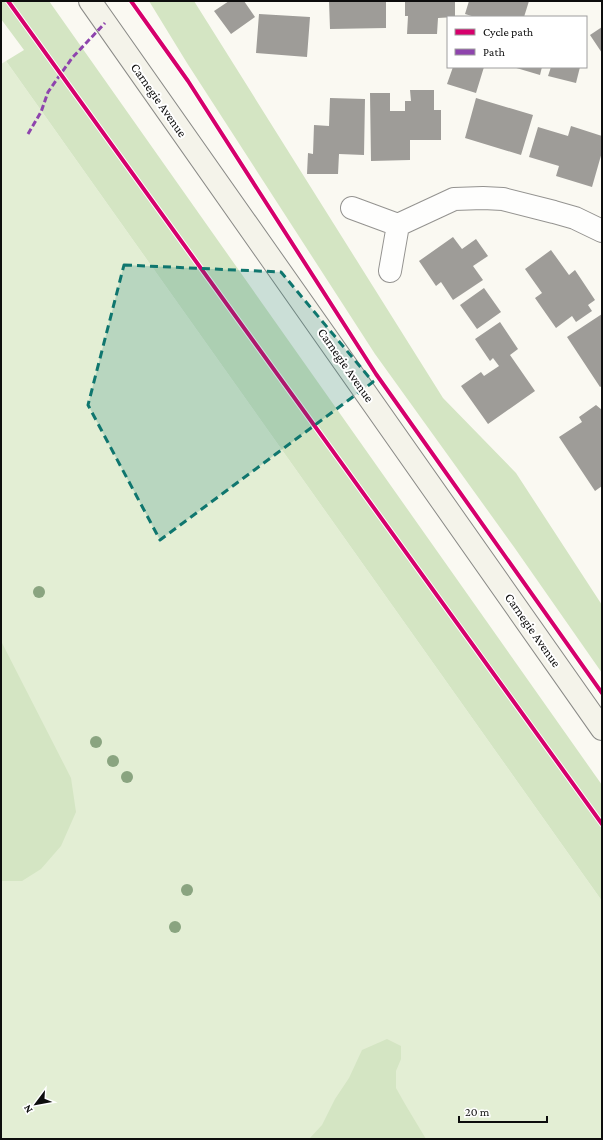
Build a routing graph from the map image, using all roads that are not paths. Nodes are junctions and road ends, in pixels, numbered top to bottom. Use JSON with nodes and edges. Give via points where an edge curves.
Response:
{"nodes":[{"id":1,"x":90,"y":1,"type":"edge"},
{"id":2,"x":352,"y":208,"type":"dead end"},
{"id":3,"x":398,"y":225,"type":"junction"},
{"id":4,"x":602,"y":231,"type":"edge"},
{"id":5,"x":390,"y":271,"type":"dead end"},
{"id":6,"x":602,"y":729,"type":"edge"}],
"edges":[{"from":1,"to":6,"type":"street","name":"Carnegie Avenue"},
{"from":2,"to":3,"type":"street"},
{"from":3,"to":4,"type":"street","via":[[454,199],[483,198],[554,212],[575,218]]},
{"from":3,"to":5,"type":"street"}]}
